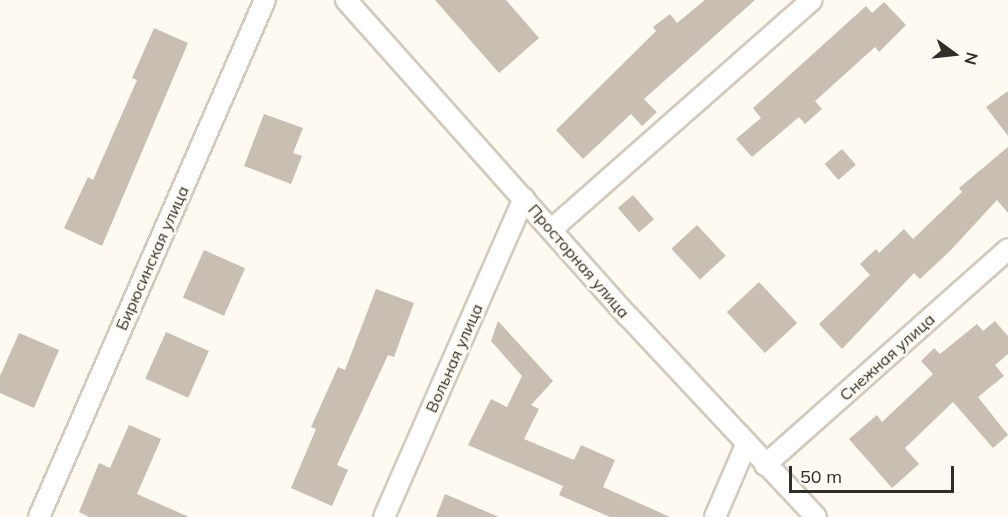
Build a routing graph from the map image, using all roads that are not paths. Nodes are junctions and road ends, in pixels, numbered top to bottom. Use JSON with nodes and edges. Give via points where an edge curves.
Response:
{"nodes":[{"id":1,"x":265,"y":0,"type":"edge"},
{"id":2,"x":346,"y":0,"type":"edge"},
{"id":3,"x":812,"y":0,"type":"edge"},
{"id":4,"x":524,"y":198,"type":"junction"},
{"id":5,"x":552,"y":229,"type":"junction"},
{"id":6,"x":1008,"y":249,"type":"edge"},
{"id":7,"x":746,"y":445,"type":"junction"},
{"id":8,"x":765,"y":465,"type":"junction"},
{"id":9,"x":39,"y":517,"type":"edge"},
{"id":10,"x":384,"y":517,"type":"edge"},
{"id":11,"x":715,"y":517,"type":"edge"},
{"id":12,"x":816,"y":517,"type":"edge"}],
"edges":[{"from":1,"to":9,"type":"street","name":"Бирюсинская улица"},
{"from":2,"to":4,"type":"street","name":"Просторная улица"},
{"from":3,"to":5,"type":"street"},
{"from":4,"to":5,"type":"street","name":"Просторная улица"},
{"from":4,"to":10,"type":"street","name":"Вольная улица"},
{"from":5,"to":7,"type":"street","name":"Просторная улица"},
{"from":6,"to":8,"type":"street","name":"Снежная улица"},
{"from":7,"to":8,"type":"street","name":"Просторная улица"},
{"from":7,"to":11,"type":"street"},
{"from":8,"to":12,"type":"street","name":"Просторная улица"}]}
